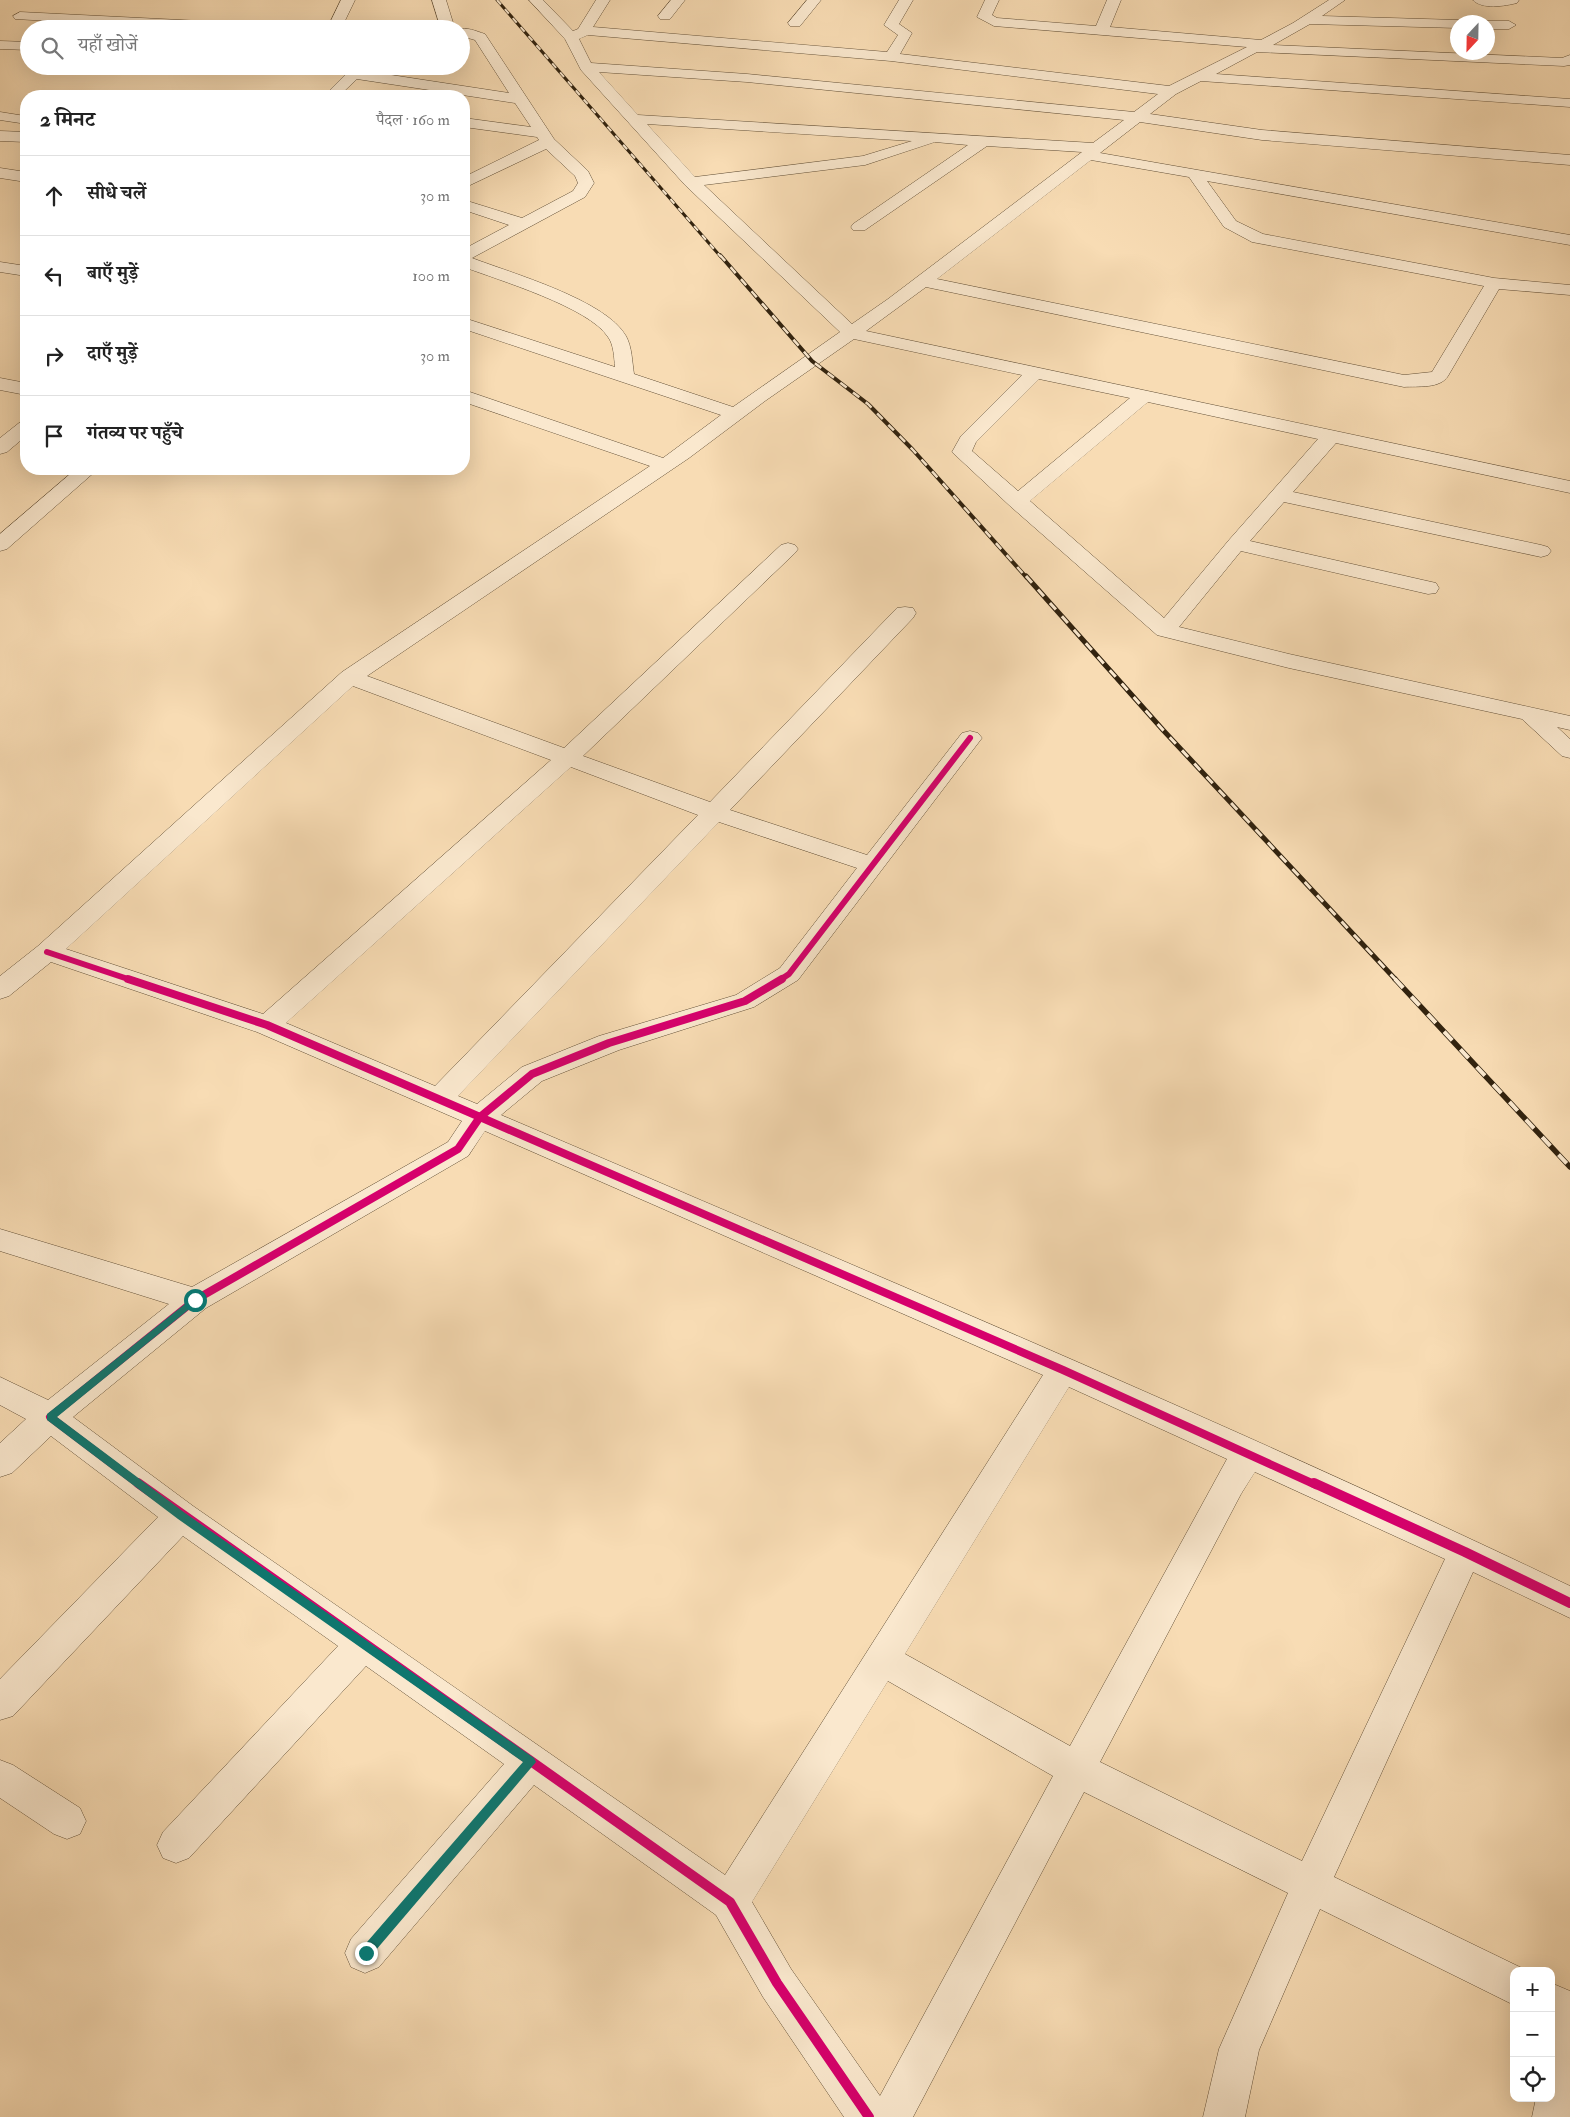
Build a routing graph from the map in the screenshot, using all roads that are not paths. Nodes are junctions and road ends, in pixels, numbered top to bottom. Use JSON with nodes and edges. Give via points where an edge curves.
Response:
{"nodes":[{"id":1,"x":348,"y":0,"type":"edge"},
{"id":2,"x":439,"y":0,"type":"edge"},
{"id":3,"x":536,"y":0,"type":"edge"},
{"id":4,"x":603,"y":0,"type":"edge"},
{"id":5,"x":678,"y":0,"type":"edge"},
{"id":6,"x":814,"y":0,"type":"edge"},
{"id":7,"x":906,"y":0,"type":"edge"},
{"id":8,"x":992,"y":0,"type":"edge"},
{"id":9,"x":1114,"y":0,"type":"edge"},
{"id":10,"x":1338,"y":0,"type":"edge"},
{"id":11,"x":1480,"y":0,"type":"edge"},
{"id":12,"x":1512,"y":0,"type":"edge"},
{"id":13,"x":40,"y":4,"type":"dead end"},
{"id":14,"x":20,"y":16,"type":"junction"},
{"id":15,"x":665,"y":16,"type":"dead end"},
{"id":16,"x":100,"y":20,"type":"edge"},
{"id":17,"x":338,"y":20,"type":"edge"},
{"id":18,"x":445,"y":20,"type":"edge"},
{"id":19,"x":1306,"y":20,"type":"junction"},
{"id":20,"x":795,"y":23,"type":"dead end"},
{"id":21,"x":7,"y":24,"type":"dead end"},
{"id":22,"x":1450,"y":24,"type":"edge"},
{"id":23,"x":1495,"y":25,"type":"edge"},
{"id":24,"x":1509,"y":25,"type":"dead end"},
{"id":25,"x":1102,"y":29,"type":"junction"},
{"id":26,"x":587,"y":31,"type":"junction"},
{"id":27,"x":470,"y":33,"type":"edge"},
{"id":28,"x":571,"y":37,"type":"junction"},
{"id":29,"x":0,"y":45,"type":"edge"},
{"id":30,"x":20,"y":46,"type":"edge"},
{"id":31,"x":1260,"y":46,"type":"junction"},
{"id":32,"x":891,"y":57,"type":"junction"},
{"id":33,"x":1570,"y":59,"type":"edge"},
{"id":34,"x":586,"y":67,"type":"junction"},
{"id":35,"x":988,"y":68,"type":"junction"},
{"id":36,"x":353,"y":75,"type":"edge"},
{"id":37,"x":386,"y":75,"type":"edge"},
{"id":38,"x":1199,"y":77,"type":"junction"},
{"id":39,"x":337,"y":90,"type":"edge"},
{"id":40,"x":470,"y":90,"type":"edge"},
{"id":41,"x":470,"y":90,"type":"edge"},
{"id":42,"x":1171,"y":91,"type":"junction"},
{"id":43,"x":520,"y":99,"type":"junction"},
{"id":44,"x":967,"y":99,"type":"junction"},
{"id":45,"x":1570,"y":103,"type":"edge"},
{"id":46,"x":0,"y":116,"type":"edge"},
{"id":47,"x":1137,"y":117,"type":"junction"},
{"id":48,"x":632,"y":118,"type":"junction"},
{"id":49,"x":20,"y":119,"type":"dead end"},
{"id":50,"x":470,"y":125,"type":"edge"},
{"id":51,"x":0,"y":136,"type":"edge"},
{"id":52,"x":20,"y":137,"type":"edge"},
{"id":53,"x":939,"y":137,"type":"junction"},
{"id":54,"x":545,"y":138,"type":"junction"},
{"id":55,"x":985,"y":140,"type":"junction"},
{"id":56,"x":1092,"y":152,"type":"junction"},
{"id":57,"x":1570,"y":160,"type":"edge"},
{"id":58,"x":0,"y":173,"type":"edge"},
{"id":59,"x":1194,"y":174,"type":"junction"},
{"id":60,"x":20,"y":176,"type":"edge"},
{"id":61,"x":470,"y":180,"type":"edge"},
{"id":62,"x":691,"y":182,"type":"junction"},
{"id":63,"x":470,"y":207,"type":"edge"},
{"id":64,"x":523,"y":224,"type":"junction"},
{"id":65,"x":859,"y":228,"type":"dead end"},
{"id":66,"x":1570,"y":240,"type":"edge"},
{"id":67,"x":470,"y":253,"type":"edge"},
{"id":68,"x":470,"y":263,"type":"edge"},
{"id":69,"x":0,"y":267,"type":"edge"},
{"id":70,"x":20,"y":270,"type":"edge"},
{"id":71,"x":924,"y":281,"type":"junction"},
{"id":72,"x":1494,"y":283,"type":"junction"},
{"id":73,"x":1570,"y":290,"type":"edge"},
{"id":74,"x":470,"y":325,"type":"edge"},
{"id":75,"x":852,"y":333,"type":"junction"},
{"id":76,"x":1035,"y":372,"type":"junction"},
{"id":77,"x":625,"y":377,"type":"junction"},
{"id":78,"x":0,"y":384,"type":"edge"},
{"id":79,"x":20,"y":388,"type":"edge"},
{"id":80,"x":1144,"y":396,"type":"junction"},
{"id":81,"x":470,"y":398,"type":"edge"},
{"id":82,"x":736,"y":414,"type":"junction"},
{"id":83,"x":20,"y":432,"type":"edge"},
{"id":84,"x":1331,"y":436,"type":"junction"},
{"id":85,"x":0,"y":448,"type":"edge"},
{"id":86,"x":664,"y":465,"type":"junction"},
{"id":87,"x":81,"y":475,"type":"edge"},
{"id":88,"x":1565,"y":485,"type":"edge"},
{"id":89,"x":1280,"y":495,"type":"junction"},
{"id":90,"x":1016,"y":502,"type":"junction"},
{"id":91,"x":1236,"y":544,"type":"junction"},
{"id":92,"x":0,"y":546,"type":"edge"},
{"id":93,"x":788,"y":549,"type":"dead end"},
{"id":94,"x":1541,"y":552,"type":"dead end"},
{"id":95,"x":1428,"y":588,"type":"dead end"},
{"id":96,"x":905,"y":613,"type":"dead end"},
{"id":97,"x":1165,"y":630,"type":"junction"},
{"id":98,"x":350,"y":677,"type":"junction"},
{"id":99,"x":1531,"y":716,"type":"junction"},
{"id":100,"x":1570,"y":723,"type":"edge"},
{"id":101,"x":970,"y":738,"type":"dead end"},
{"id":102,"x":1570,"y":752,"type":"edge"},
{"id":103,"x":567,"y":758,"type":"junction"},
{"id":104,"x":713,"y":812,"type":"junction"},
{"id":105,"x":872,"y":865,"type":"junction"},
{"id":106,"x":47,"y":952,"type":"junction"},
{"id":107,"x":0,"y":990,"type":"edge"},
{"id":108,"x":267,"y":1025,"type":"junction"},
{"id":109,"x":438,"y":1100,"type":"junction"},
{"id":110,"x":480,"y":1117,"type":"junction"},
{"id":111,"x":0,"y":1240,"type":"edge"},
{"id":112,"x":195,"y":1300,"type":"junction"},
{"id":113,"x":1063,"y":1370,"type":"junction"},
{"id":114,"x":0,"y":1390,"type":"edge"},
{"id":115,"x":50,"y":1417,"type":"junction"},
{"id":116,"x":1247,"y":1456,"type":"junction"},
{"id":117,"x":0,"y":1463,"type":"edge"},
{"id":118,"x":182,"y":1516,"type":"junction"},
{"id":119,"x":1465,"y":1552,"type":"junction"},
{"id":120,"x":1570,"y":1603,"type":"edge"},
{"id":121,"x":363,"y":1644,"type":"junction"},
{"id":122,"x":883,"y":1660,"type":"junction"},
{"id":123,"x":0,"y":1704,"type":"edge"},
{"id":124,"x":530,"y":1762,"type":"junction"},
{"id":125,"x":1077,"y":1770,"type":"junction"},
{"id":126,"x":0,"y":1777,"type":"edge"},
{"id":127,"x":67,"y":1820,"type":"dead end"},
{"id":128,"x":176,"y":1845,"type":"dead end"},
{"id":129,"x":1310,"y":1887,"type":"junction"},
{"id":130,"x":730,"y":1902,"type":"junction"},
{"id":131,"x":366,"y":1953,"type":"dead end"},
{"id":132,"x":1510,"y":1983,"type":"edge"},
{"id":133,"x":1555,"y":2005,"type":"edge"},
{"id":134,"x":1570,"y":2012,"type":"edge"},
{"id":135,"x":1570,"y":2033,"type":"edge"},
{"id":136,"x":869,"y":2117,"type":"edge"},
{"id":137,"x":891,"y":2117,"type":"edge"},
{"id":138,"x":1224,"y":2117,"type":"edge"},
{"id":139,"x":1553,"y":2117,"type":"edge"}],
"edges":[{"from":1,"to":17,"type":"street"},
{"from":2,"to":18,"type":"street"},
{"from":3,"to":28,"type":"street"},
{"from":4,"to":26,"type":"street"},
{"from":5,"to":15,"type":"street"},
{"from":6,"to":20,"type":"street"},
{"from":7,"to":32,"type":"street","via":[[891,25],[905,33]]},
{"from":8,"to":25,"type":"street","via":[[984,20]]},
{"from":9,"to":25,"type":"street"},
{"from":10,"to":19,"type":"street"},
{"from":11,"to":12,"type":"street"},
{"from":13,"to":14,"type":"street"},
{"from":14,"to":16,"type":"street"},
{"from":14,"to":21,"type":"street"},
{"from":19,"to":22,"type":"street"},
{"from":19,"to":31,"type":"street"},
{"from":23,"to":24,"type":"street"},
{"from":25,"to":31,"type":"street"},
{"from":26,"to":28,"type":"street"},
{"from":26,"to":32,"type":"street"},
{"from":27,"to":43,"type":"street","via":[[480,38]]},
{"from":28,"to":34,"type":"street"},
{"from":29,"to":30,"type":"street"},
{"from":31,"to":33,"type":"street","via":[[1554,62]]},
{"from":31,"to":38,"type":"street"},
{"from":32,"to":35,"type":"street"},
{"from":34,"to":44,"type":"street","via":[[747,78]]},
{"from":34,"to":48,"type":"street"},
{"from":35,"to":42,"type":"street"},
{"from":35,"to":44,"type":"street"},
{"from":36,"to":39,"type":"street"},
{"from":37,"to":41,"type":"street"},
{"from":38,"to":42,"type":"street"},
{"from":38,"to":45,"type":"street"},
{"from":40,"to":43,"type":"street"},
{"from":42,"to":47,"type":"street"},
{"from":43,"to":54,"type":"street"},
{"from":44,"to":47,"type":"street"},
{"from":44,"to":53,"type":"street"},
{"from":46,"to":49,"type":"street"},
{"from":47,"to":56,"type":"street"},
{"from":47,"to":57,"type":"street","via":[[1262,134]]},
{"from":48,"to":53,"type":"street"},
{"from":48,"to":62,"type":"street"},
{"from":50,"to":54,"type":"street"},
{"from":51,"to":52,"type":"street"},
{"from":53,"to":55,"type":"street"},
{"from":53,"to":62,"type":"street","via":[[865,160]]},
{"from":54,"to":61,"type":"street"},
{"from":54,"to":64,"type":"street","via":[[582,174],[586,182],[579,194]]},
{"from":55,"to":56,"type":"street"},
{"from":55,"to":65,"type":"street"},
{"from":56,"to":59,"type":"street"},
{"from":56,"to":71,"type":"street"},
{"from":58,"to":60,"type":"street"},
{"from":59,"to":66,"type":"street"},
{"from":59,"to":72,"type":"street","via":[[1230,224],[1258,238]]},
{"from":62,"to":75,"type":"street"},
{"from":63,"to":64,"type":"street"},
{"from":64,"to":67,"type":"street"},
{"from":68,"to":77,"type":"street","via":[[564,300],[607,322],[618,336]]},
{"from":69,"to":70,"type":"street"},
{"from":71,"to":72,"type":"street","via":[[1404,381],[1429,380],[1439,376]]},
{"from":71,"to":75,"type":"street"},
{"from":72,"to":73,"type":"street"},
{"from":74,"to":77,"type":"street"},
{"from":75,"to":76,"type":"street"},
{"from":75,"to":82,"type":"street"},
{"from":76,"to":80,"type":"street"},
{"from":76,"to":90,"type":"street","via":[[968,440],[962,452]]},
{"from":77,"to":82,"type":"street"},
{"from":78,"to":79,"type":"street"},
{"from":80,"to":84,"type":"street"},
{"from":80,"to":90,"type":"street"},
{"from":81,"to":86,"type":"street"},
{"from":82,"to":86,"type":"street"},
{"from":83,"to":85,"type":"street"},
{"from":84,"to":88,"type":"street"},
{"from":84,"to":89,"type":"street"},
{"from":86,"to":98,"type":"street"},
{"from":87,"to":92,"type":"street"},
{"from":89,"to":91,"type":"street"},
{"from":89,"to":94,"type":"street"},
{"from":90,"to":97,"type":"street"},
{"from":91,"to":95,"type":"street"},
{"from":91,"to":97,"type":"street"},
{"from":93,"to":103,"type":"street"},
{"from":96,"to":104,"type":"street"},
{"from":97,"to":99,"type":"street"},
{"from":98,"to":103,"type":"street"},
{"from":98,"to":106,"type":"street"},
{"from":99,"to":100,"type":"street"},
{"from":99,"to":102,"type":"street"},
{"from":101,"to":105,"type":"street"},
{"from":103,"to":104,"type":"street"},
{"from":103,"to":108,"type":"street"},
{"from":104,"to":105,"type":"street"},
{"from":104,"to":109,"type":"street"},
{"from":105,"to":110,"type":"street","via":[[789,974],[766,990],[745,1001],[609,1043],[532,1074]]},
{"from":106,"to":107,"type":"street"},
{"from":106,"to":108,"type":"street"},
{"from":108,"to":109,"type":"street"},
{"from":109,"to":110,"type":"street"},
{"from":110,"to":112,"type":"street","via":[[458,1149]]},
{"from":110,"to":113,"type":"street"},
{"from":111,"to":112,"type":"street"},
{"from":112,"to":115,"type":"street"},
{"from":113,"to":116,"type":"street"},
{"from":113,"to":122,"type":"street"},
{"from":114,"to":115,"type":"street"},
{"from":115,"to":117,"type":"street"},
{"from":115,"to":118,"type":"street"},
{"from":116,"to":119,"type":"street"},
{"from":116,"to":125,"type":"street"},
{"from":118,"to":121,"type":"street"},
{"from":118,"to":123,"type":"street"},
{"from":119,"to":120,"type":"street"},
{"from":119,"to":129,"type":"street"},
{"from":121,"to":124,"type":"street"},
{"from":121,"to":128,"type":"street"},
{"from":122,"to":125,"type":"street"},
{"from":122,"to":130,"type":"street"},
{"from":124,"to":130,"type":"street"},
{"from":124,"to":131,"type":"street"},
{"from":125,"to":129,"type":"street"},
{"from":125,"to":137,"type":"street"},
{"from":126,"to":127,"type":"street"},
{"from":129,"to":132,"type":"street"},
{"from":129,"to":138,"type":"street","via":[[1239,2049]]},
{"from":130,"to":136,"type":"street","via":[[777,1983]]},
{"from":133,"to":134,"type":"street"},
{"from":135,"to":139,"type":"street"}]}
